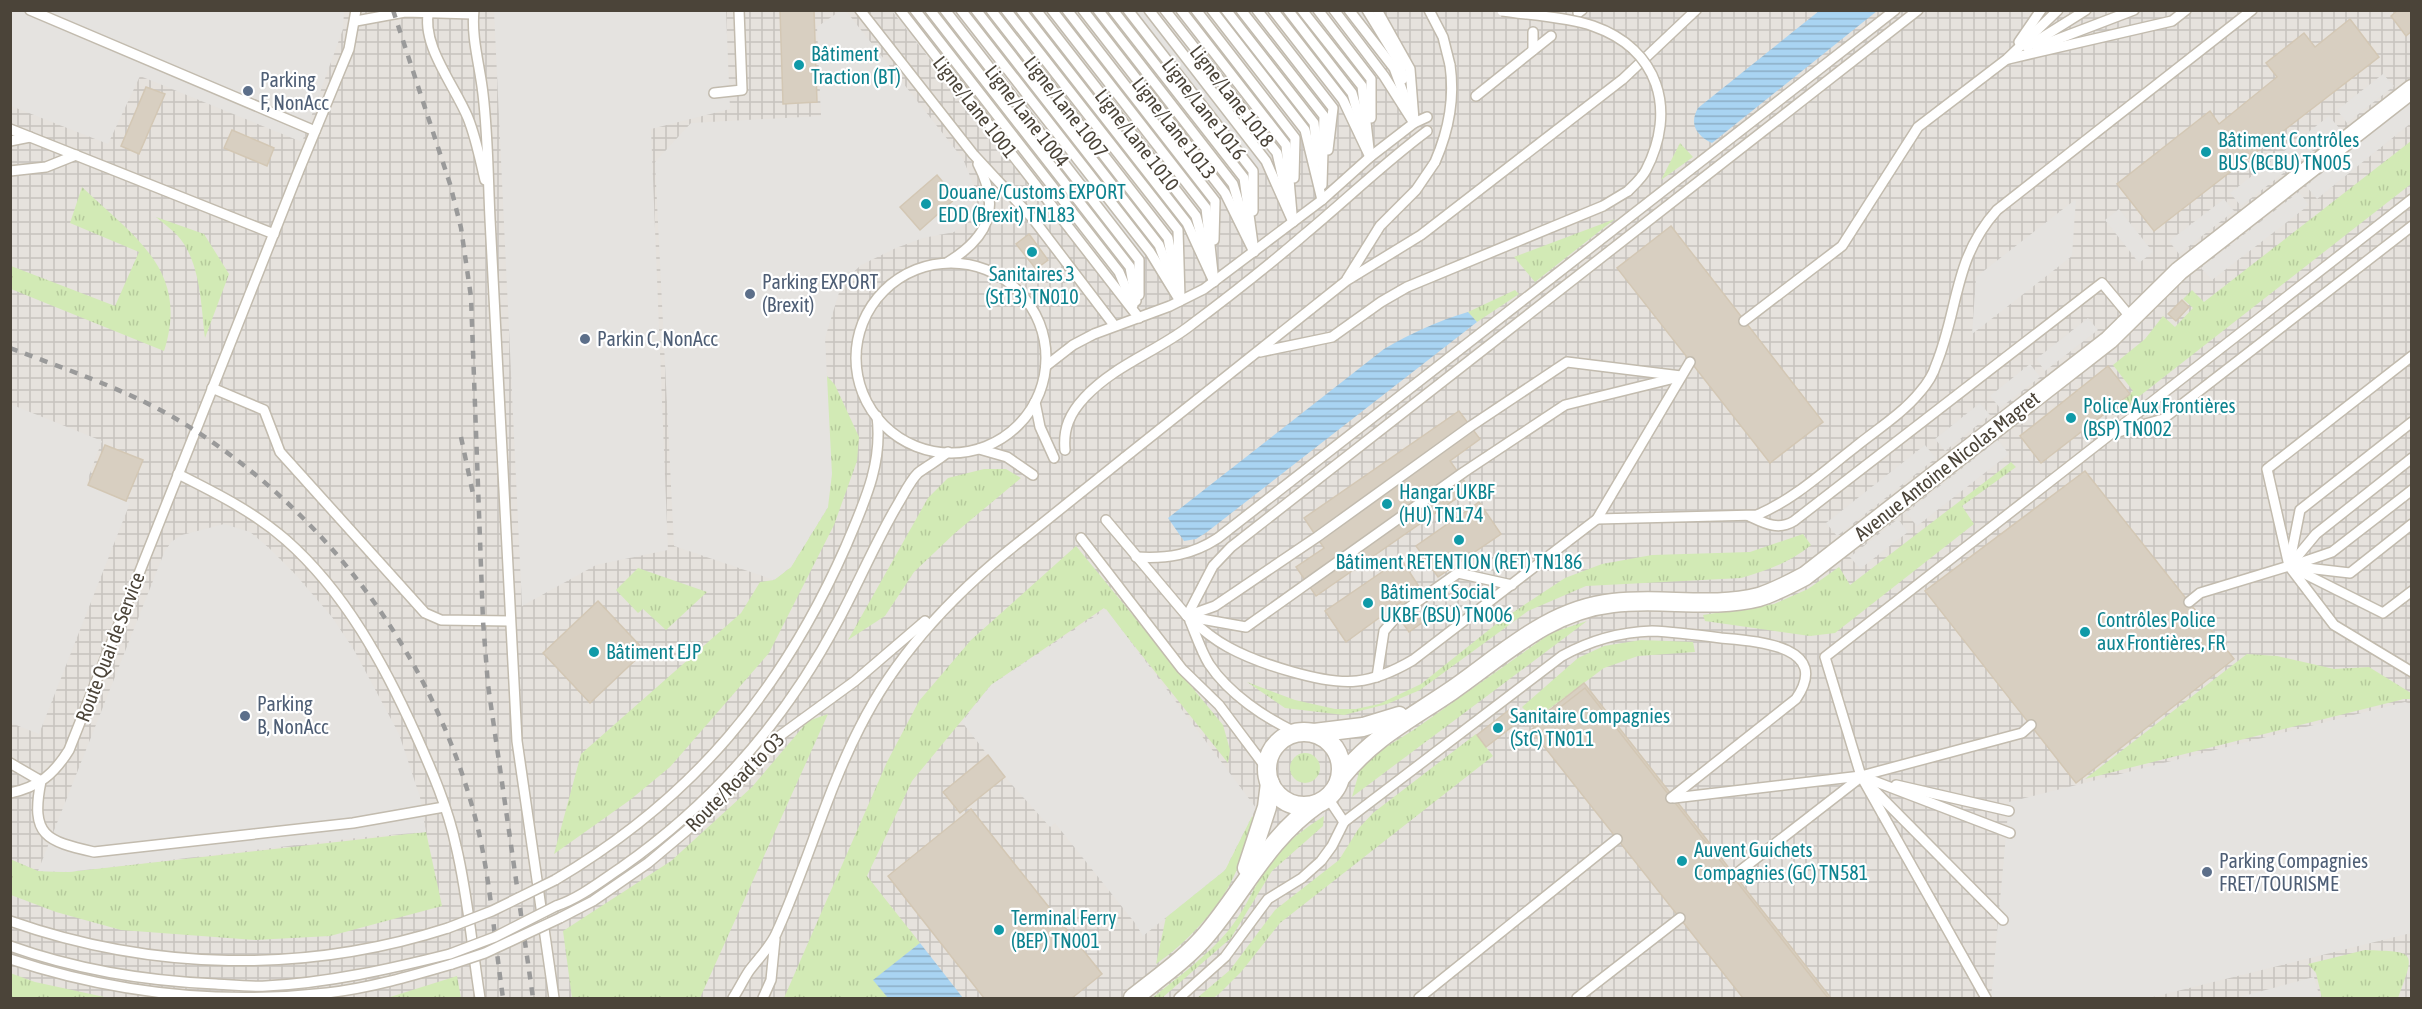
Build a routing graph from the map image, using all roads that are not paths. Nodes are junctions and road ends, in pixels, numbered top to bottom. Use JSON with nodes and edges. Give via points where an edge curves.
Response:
{"nodes":[{"id":1,"x":30,"y":10,"type":"edge"},
{"id":2,"x":356,"y":10,"type":"edge"},
{"id":3,"x":739,"y":10,"type":"edge"},
{"id":4,"x":860,"y":10,"type":"edge"},
{"id":5,"x":900,"y":10,"type":"edge"},
{"id":6,"x":915,"y":10,"type":"edge"},
{"id":7,"x":930,"y":10,"type":"edge"},
{"id":8,"x":945,"y":10,"type":"edge"},
{"id":9,"x":961,"y":10,"type":"edge"},
{"id":10,"x":976,"y":10,"type":"edge"},
{"id":11,"x":991,"y":10,"type":"edge"},
{"id":12,"x":1006,"y":10,"type":"edge"},
{"id":13,"x":1022,"y":10,"type":"edge"},
{"id":14,"x":1036,"y":10,"type":"edge"},
{"id":15,"x":1052,"y":10,"type":"edge"},
{"id":16,"x":1067,"y":10,"type":"edge"},
{"id":17,"x":1083,"y":10,"type":"edge"},
{"id":18,"x":1098,"y":10,"type":"edge"},
{"id":19,"x":1113,"y":10,"type":"edge"},
{"id":20,"x":1128,"y":10,"type":"edge"},
{"id":21,"x":1149,"y":10,"type":"edge"},
{"id":22,"x":1165,"y":10,"type":"edge"},
{"id":23,"x":1181,"y":10,"type":"edge"},
{"id":24,"x":1196,"y":10,"type":"edge"},
{"id":25,"x":1212,"y":10,"type":"edge"},
{"id":26,"x":1226,"y":10,"type":"edge"},
{"id":27,"x":1241,"y":10,"type":"edge"},
{"id":28,"x":1257,"y":10,"type":"edge"},
{"id":29,"x":1273,"y":10,"type":"edge"},
{"id":30,"x":1288,"y":10,"type":"edge"},
{"id":31,"x":1302,"y":10,"type":"edge"},
{"id":32,"x":1318,"y":10,"type":"edge"},
{"id":33,"x":1334,"y":10,"type":"edge"},
{"id":34,"x":1349,"y":10,"type":"edge"},
{"id":35,"x":1367,"y":10,"type":"edge"},
{"id":36,"x":1377,"y":10,"type":"edge"},
{"id":37,"x":1430,"y":10,"type":"edge"},
{"id":38,"x":1696,"y":10,"type":"edge"},
{"id":39,"x":1895,"y":10,"type":"edge"},
{"id":40,"x":1917,"y":10,"type":"edge"},
{"id":41,"x":2033,"y":10,"type":"edge"},
{"id":42,"x":2041,"y":10,"type":"edge"},
{"id":43,"x":2058,"y":10,"type":"edge"},
{"id":44,"x":2086,"y":10,"type":"edge"},
{"id":45,"x":2134,"y":10,"type":"edge"},
{"id":46,"x":2186,"y":10,"type":"edge"},
{"id":47,"x":2252,"y":10,"type":"edge"},
{"id":48,"x":428,"y":11,"type":"edge"},
{"id":49,"x":1501,"y":11,"type":"edge"},
{"id":50,"x":473,"y":12,"type":"edge"},
{"id":51,"x":356,"y":21,"type":"junction"},
{"id":52,"x":1533,"y":32,"type":"dead end"},
{"id":53,"x":1551,"y":36,"type":"dead end"},
{"id":54,"x":1533,"y":50,"type":"junction"},
{"id":55,"x":2007,"y":59,"type":"junction"},
{"id":56,"x":2412,"y":89,"type":"edge"},
{"id":57,"x":714,"y":93,"type":"dead end"},
{"id":58,"x":1476,"y":96,"type":"dead end"},
{"id":59,"x":1427,"y":117,"type":"dead end"},
{"id":60,"x":1414,"y":123,"type":"junction"},
{"id":61,"x":10,"y":129,"type":"edge"},
{"id":62,"x":315,"y":131,"type":"junction"},
{"id":63,"x":1427,"y":131,"type":"dead end"},
{"id":64,"x":30,"y":137,"type":"junction"},
{"id":65,"x":10,"y":141,"type":"edge"},
{"id":66,"x":973,"y":154,"type":"junction"},
{"id":67,"x":76,"y":155,"type":"junction"},
{"id":68,"x":1370,"y":157,"type":"junction"},
{"id":69,"x":10,"y":171,"type":"edge"},
{"id":70,"x":2412,"y":199,"type":"edge"},
{"id":71,"x":1322,"y":200,"type":"junction"},
{"id":72,"x":489,"y":203,"type":"junction"},
{"id":73,"x":1293,"y":222,"type":"junction"},
{"id":74,"x":2412,"y":226,"type":"edge"},
{"id":75,"x":274,"y":234,"type":"junction"},
{"id":76,"x":1254,"y":252,"type":"junction"},
{"id":77,"x":945,"y":263,"type":"junction"},
{"id":78,"x":1346,"y":281,"type":"junction"},
{"id":79,"x":1214,"y":282,"type":"junction"},
{"id":80,"x":1180,"y":301,"type":"junction"},
{"id":81,"x":1139,"y":318,"type":"junction"},
{"id":82,"x":2132,"y":319,"type":"junction"},
{"id":83,"x":1744,"y":321,"type":"dead end"},
{"id":84,"x":1114,"y":326,"type":"junction"},
{"id":85,"x":1256,"y":352,"type":"junction"},
{"id":86,"x":2412,"y":356,"type":"edge"},
{"id":87,"x":1690,"y":362,"type":"dead end"},
{"id":88,"x":1046,"y":366,"type":"junction"},
{"id":89,"x":1681,"y":376,"type":"junction"},
{"id":90,"x":212,"y":388,"type":"junction"},
{"id":91,"x":1035,"y":402,"type":"junction"},
{"id":92,"x":877,"y":416,"type":"junction"},
{"id":93,"x":2412,"y":423,"type":"edge"},
{"id":94,"x":2110,"y":435,"type":"junction"},
{"id":95,"x":979,"y":449,"type":"junction"},
{"id":96,"x":1065,"y":450,"type":"dead end"},
{"id":97,"x":948,"y":452,"type":"junction"},
{"id":98,"x":1054,"y":458,"type":"dead end"},
{"id":99,"x":2412,"y":458,"type":"edge"},
{"id":100,"x":178,"y":474,"type":"junction"},
{"id":101,"x":1033,"y":475,"type":"dead end"},
{"id":102,"x":2412,"y":490,"type":"edge"},
{"id":103,"x":1749,"y":515,"type":"junction"},
{"id":104,"x":1597,"y":519,"type":"junction"},
{"id":105,"x":1106,"y":520,"type":"dead end"},
{"id":106,"x":2412,"y":524,"type":"edge"},
{"id":107,"x":1081,"y":538,"type":"dead end"},
{"id":108,"x":1136,"y":557,"type":"junction"},
{"id":109,"x":2289,"y":566,"type":"junction"},
{"id":110,"x":1512,"y":585,"type":"junction"},
{"id":111,"x":2412,"y":591,"type":"edge"},
{"id":112,"x":959,"y":592,"type":"junction"},
{"id":113,"x":2188,"y":602,"type":"dead end"},
{"id":114,"x":1187,"y":616,"type":"junction"},
{"id":115,"x":510,"y":621,"type":"junction"},
{"id":116,"x":2412,"y":672,"type":"edge"},
{"id":117,"x":1377,"y":676,"type":"junction"},
{"id":118,"x":1421,"y":709,"type":"junction"},
{"id":119,"x":2031,"y":725,"type":"dead end"},
{"id":120,"x":1305,"y":733,"type":"junction"},
{"id":121,"x":10,"y":763,"type":"edge"},
{"id":122,"x":1269,"y":776,"type":"junction"},
{"id":123,"x":1341,"y":777,"type":"junction"},
{"id":124,"x":1861,"y":777,"type":"junction"},
{"id":125,"x":41,"y":781,"type":"junction"},
{"id":126,"x":10,"y":794,"type":"edge"},
{"id":127,"x":1322,"y":801,"type":"junction"},
{"id":128,"x":444,"y":807,"type":"junction"},
{"id":129,"x":2008,"y":811,"type":"dead end"},
{"id":130,"x":1344,"y":822,"type":"junction"},
{"id":131,"x":2010,"y":833,"type":"dead end"},
{"id":132,"x":1617,"y":839,"type":"dead end"},
{"id":133,"x":1732,"y":877,"type":"dead end"},
{"id":134,"x":1236,"y":896,"type":"junction"},
{"id":135,"x":1680,"y":918,"type":"dead end"},
{"id":136,"x":2003,"y":920,"type":"dead end"},
{"id":137,"x":10,"y":921,"type":"edge"},
{"id":138,"x":775,"y":936,"type":"junction"},
{"id":139,"x":10,"y":946,"type":"edge"},
{"id":140,"x":10,"y":959,"type":"edge"},
{"id":141,"x":480,"y":999,"type":"edge"},
{"id":142,"x":554,"y":999,"type":"edge"},
{"id":143,"x":733,"y":999,"type":"edge"},
{"id":144,"x":763,"y":999,"type":"edge"},
{"id":145,"x":1133,"y":999,"type":"edge"},
{"id":146,"x":1179,"y":999,"type":"edge"},
{"id":147,"x":1419,"y":999,"type":"edge"},
{"id":148,"x":1577,"y":999,"type":"edge"},
{"id":149,"x":1986,"y":999,"type":"edge"}],
"edges":[{"from":1,"to":62,"type":"lane"},
{"from":2,"to":51,"type":"lane","name":"Route Quai de Service"},
{"from":3,"to":57,"type":"lane","via":[[742,90]]},
{"from":4,"to":66,"type":"lane"},
{"from":5,"to":81,"type":"lane","name":"Ligne/Lane 1001"},
{"from":6,"to":81,"type":"lane","via":[[1119,272]]},
{"from":7,"to":81,"type":"lane","via":[[1130,267]]},
{"from":8,"to":81,"type":"lane","name":"Ligne/Lane 1004","via":[[1139,260]]},
{"from":9,"to":80,"type":"lane","via":[[1150,252]]},
{"from":10,"to":80,"type":"lane","via":[[1159,244]]},
{"from":11,"to":80,"type":"lane","name":"Ligne/Lane 1007","via":[[1168,237]]},
{"from":12,"to":80,"type":"lane","via":[[1178,230]]},
{"from":13,"to":79,"type":"lane","via":[[1187,223]]},
{"from":14,"to":79,"type":"lane","name":"Ligne/Lane 1010","via":[[1196,216]]},
{"from":15,"to":79,"type":"lane","via":[[1206,208]]},
{"from":16,"to":79,"type":"lane","via":[[1215,201]]},
{"from":17,"to":76,"type":"lane","name":"Ligne/Lane 1013","via":[[1225,193]]},
{"from":18,"to":76,"type":"lane","via":[[1233,184]]},
{"from":19,"to":76,"type":"lane","via":[[1244,178]]},
{"from":20,"to":76,"type":"lane","name":"Ligne/Lane 1016","via":[[1253,171]]},
{"from":21,"to":73,"type":"lane","via":[[1266,161]]},
{"from":22,"to":73,"type":"lane","name":"Ligne/Lane 1018","via":[[1277,153]]},
{"from":23,"to":73,"type":"lane","via":[[1286,146]]},
{"from":24,"to":73,"type":"lane","via":[[1295,138]]},
{"from":25,"to":71,"type":"lane","via":[[1305,130]]},
{"from":26,"to":71,"type":"lane","via":[[1314,123]]},
{"from":27,"to":71,"type":"lane","via":[[1324,116]]},
{"from":28,"to":71,"type":"lane","via":[[1333,108]]},
{"from":29,"to":68,"type":"lane","via":[[1343,100]]},
{"from":30,"to":68,"type":"lane","via":[[1352,93]]},
{"from":31,"to":68,"type":"lane","via":[[1362,86]]},
{"from":32,"to":68,"type":"lane","via":[[1371,79]]},
{"from":33,"to":60,"type":"lane"},
{"from":34,"to":60,"type":"lane","via":[[1394,68]]},
{"from":35,"to":60,"type":"lane","via":[[1400,64]]},
{"from":36,"to":60,"type":"lane","via":[[1410,69]]},
{"from":37,"to":78,"type":"lane","bridge":true,"via":[[1443,37],[1452,81],[1451,113],[1443,144],[1416,190],[1380,226]]},
{"from":38,"to":78,"type":"lane","via":[[1623,78],[1420,235]]},
{"from":39,"to":108,"type":"lane","via":[[1218,538],[1198,550],[1163,559]]},
{"from":40,"to":114,"type":"lane","via":[[1231,547],[1213,566]]},
{"from":41,"to":55,"type":"lane"},
{"from":42,"to":55,"type":"lane"},
{"from":43,"to":55,"type":"lane"},
{"from":44,"to":55,"type":"lane"},
{"from":45,"to":55,"type":"lane"},
{"from":46,"to":55,"type":"lane","via":[[2172,21]]},
{"from":47,"to":103,"type":"lane","via":[[1997,210],[1967,255],[1940,356],[1920,393],[1789,498],[1772,509]]},
{"from":48,"to":50,"type":"lane"},
{"from":48,"to":51,"type":"lane"},
{"from":48,"to":72,"type":"lane","via":[[429,39],[476,141]]},
{"from":49,"to":85,"type":"lane","bridge":true,"via":[[1592,26],[1625,43],[1646,65],[1658,89],[1662,116],[1645,172],[1628,191],[1603,206],[1407,287],[1332,337]]},
{"from":50,"to":72,"type":"lane","via":[[487,131]]},
{"from":51,"to":62,"type":"lane","name":"Route Quai de Service","via":[[349,49]]},
{"from":52,"to":54,"type":"lane"},
{"from":53,"to":54,"type":"lane"},
{"from":54,"to":58,"type":"lane"},
{"from":55,"to":83,"type":"lane","via":[[1918,127],[1842,246]]},
{"from":56,"to":82,"type":"street","name":"Avenue Antoine Nicolas Magret","via":[[2179,270]]},
{"from":59,"to":60,"type":"lane"},
{"from":60,"to":68,"type":"lane"},
{"from":61,"to":64,"type":"lane"},
{"from":62,"to":75,"type":"lane","name":"Route Quai de Service"},
{"from":63,"to":96,"type":"lane","via":[[1185,329],[1115,370],[1095,387],[1071,414]]},
{"from":64,"to":65,"type":"lane"},
{"from":64,"to":67,"type":"lane"},
{"from":66,"to":77,"type":"lane","via":[[988,182],[990,213],[970,248]]},
{"from":66,"to":84,"type":"lane","via":[[1034,220]]},
{"from":67,"to":69,"type":"lane","via":[[46,167]]},
{"from":67,"to":75,"type":"lane"},
{"from":68,"to":71,"type":"lane"},
{"from":70,"to":94,"type":"lane"},
{"from":71,"to":73,"type":"lane"},
{"from":72,"to":115,"type":"lane"},
{"from":73,"to":76,"type":"lane"},
{"from":74,"to":94,"type":"lane","via":[[2163,419]]},
{"from":75,"to":90,"type":"lane","name":"Route Quai de Service"},
{"from":76,"to":79,"type":"lane"},
{"from":77,"to":88,"type":"lane","via":[[988,270],[1023,296],[1043,333]]},
{"from":77,"to":92,"type":"lane","via":[[897,280],[875,301],[864,319],[858,338],[857,369],[866,399]]},
{"from":78,"to":85,"type":"lane"},
{"from":79,"to":80,"type":"lane"},
{"from":80,"to":81,"type":"lane"},
{"from":81,"to":84,"type":"lane"},
{"from":82,"to":103,"type":"lane","via":[[2102,283],[1788,525],[1771,526]]},
{"from":82,"to":118,"type":"street","name":"Avenue Antoine Nicolas Magret","via":[[1796,581],[1740,600],[1615,603],[1573,612],[1544,624]]},
{"from":84,"to":88,"type":"lane","via":[[1078,342]]},
{"from":85,"to":112,"type":"lane","bridge":true},
{"from":86,"to":109,"type":"lane","via":[[2267,469]]},
{"from":87,"to":89,"type":"lane"},
{"from":88,"to":91,"type":"lane"},
{"from":89,"to":104,"type":"lane"},
{"from":89,"to":114,"type":"lane","via":[[1565,405],[1246,627]]},
{"from":89,"to":114,"type":"lane","via":[[1567,362],[1215,606]]},
{"from":90,"to":100,"type":"lane","name":"Route Quai de Service"},
{"from":90,"to":115,"type":"lane","via":[[264,410],[280,452],[424,613],[441,620]]},
{"from":91,"to":95,"type":"lane","via":[[1012,431]]},
{"from":91,"to":98,"type":"lane","via":[[1040,427]]},
{"from":92,"to":97,"type":"lane","via":[[908,442]]},
{"from":92,"to":137,"type":"lane","bridge":true,"via":[[877,460],[858,518],[816,609],[770,686],[726,741],[671,796],[610,845],[555,880],[448,928],[375,948],[318,957],[203,960],[112,948]]},
{"from":93,"to":109,"type":"lane","via":[[2300,510]]},
{"from":94,"to":124,"type":"lane","via":[[1825,657]]},
{"from":95,"to":97,"type":"lane"},
{"from":95,"to":101,"type":"lane","via":[[1007,457]]},
{"from":97,"to":139,"type":"lane","bridge":true,"via":[[918,474],[905,492],[827,641],[793,695],[746,757],[651,846],[592,887],[556,906],[495,937],[450,954],[360,975],[265,987],[123,976]]},
{"from":99,"to":109,"type":"lane","via":[[2316,534]]},
{"from":100,"to":125,"type":"lane","name":"Route Quai de Service","via":[[69,750],[59,767]]},
{"from":100,"to":128,"type":"lane","via":[[228,499],[271,528],[299,552],[338,598],[363,633],[395,692]]},
{"from":102,"to":109,"type":"lane","via":[[2332,552]]},
{"from":103,"to":104,"type":"lane"},
{"from":104,"to":110,"type":"lane"},
{"from":105,"to":108,"type":"lane"},
{"from":106,"to":109,"type":"lane","via":[[2350,573]]},
{"from":107,"to":122,"type":"lane","via":[[1182,669],[1247,739]]},
{"from":108,"to":114,"type":"lane"},
{"from":109,"to":111,"type":"lane","via":[[2382,613]]},
{"from":109,"to":113,"type":"lane","via":[[2200,593]]},
{"from":109,"to":116,"type":"lane","via":[[2334,625]]},
{"from":110,"to":117,"type":"lane","via":[[1413,660]]},
{"from":110,"to":117,"type":"lane","via":[[1458,573],[1397,616],[1384,631]]},
{"from":112,"to":138,"type":"lane","via":[[908,651],[860,726]]},
{"from":112,"to":140,"type":"lane","name":"Route/Road to O3","bridge":true,"via":[[855,681],[770,743],[741,780],[648,863],[593,901],[485,953],[400,979],[329,993],[270,998],[133,990]]},
{"from":114,"to":117,"type":"lane","via":[[1226,646],[1252,659],[1341,682]]},
{"from":114,"to":120,"type":"lane","via":[[1217,674],[1267,716]]},
{"from":115,"to":142,"type":"lane","via":[[518,752]]},
{"from":118,"to":120,"type":"street","name":"Avenue Antoine Nicolas Magret","via":[[1363,727]]},
{"from":118,"to":123,"type":"street","name":"Avenue Antoine Nicolas Magret","via":[[1375,741]]},
{"from":119,"to":124,"type":"lane","via":[[2022,733]]},
{"from":120,"to":122,"type":"street","via":[[1284,738],[1276,746],[1270,755]]},
{"from":120,"to":123,"type":"street","via":[[1325,738],[1334,746],[1341,761]]},
{"from":121,"to":125,"type":"lane"},
{"from":122,"to":127,"type":"street","via":[[1276,793],[1289,803],[1301,806]]},
{"from":122,"to":134,"type":"street","via":[[1264,819]]},
{"from":123,"to":127,"type":"street","via":[[1336,789]]},
{"from":124,"to":129,"type":"lane"},
{"from":124,"to":130,"type":"lane","via":[[1671,798],[1796,699],[1806,677],[1796,656],[1773,644],[1635,631],[1592,641],[1548,665]]},
{"from":124,"to":131,"type":"lane"},
{"from":124,"to":133,"type":"lane"},
{"from":124,"to":136,"type":"lane"},
{"from":124,"to":149,"type":"lane"},
{"from":125,"to":126,"type":"lane","name":"Route Quai de Service"},
{"from":125,"to":128,"type":"lane","via":[[37,803],[45,834],[58,844],[94,852],[353,823]]},
{"from":127,"to":130,"type":"lane"},
{"from":127,"to":134,"type":"street","via":[[1281,835]]},
{"from":128,"to":141,"type":"lane","via":[[460,864]]},
{"from":130,"to":146,"type":"lane","via":[[1321,861],[1268,899],[1225,957]]},
{"from":132,"to":147,"type":"lane"},
{"from":134,"to":145,"type":"street","via":[[1205,937]]},
{"from":135,"to":148,"type":"lane"},
{"from":138,"to":143,"type":"lane"},
{"from":138,"to":144,"type":"lane","via":[[771,980]]}]}
